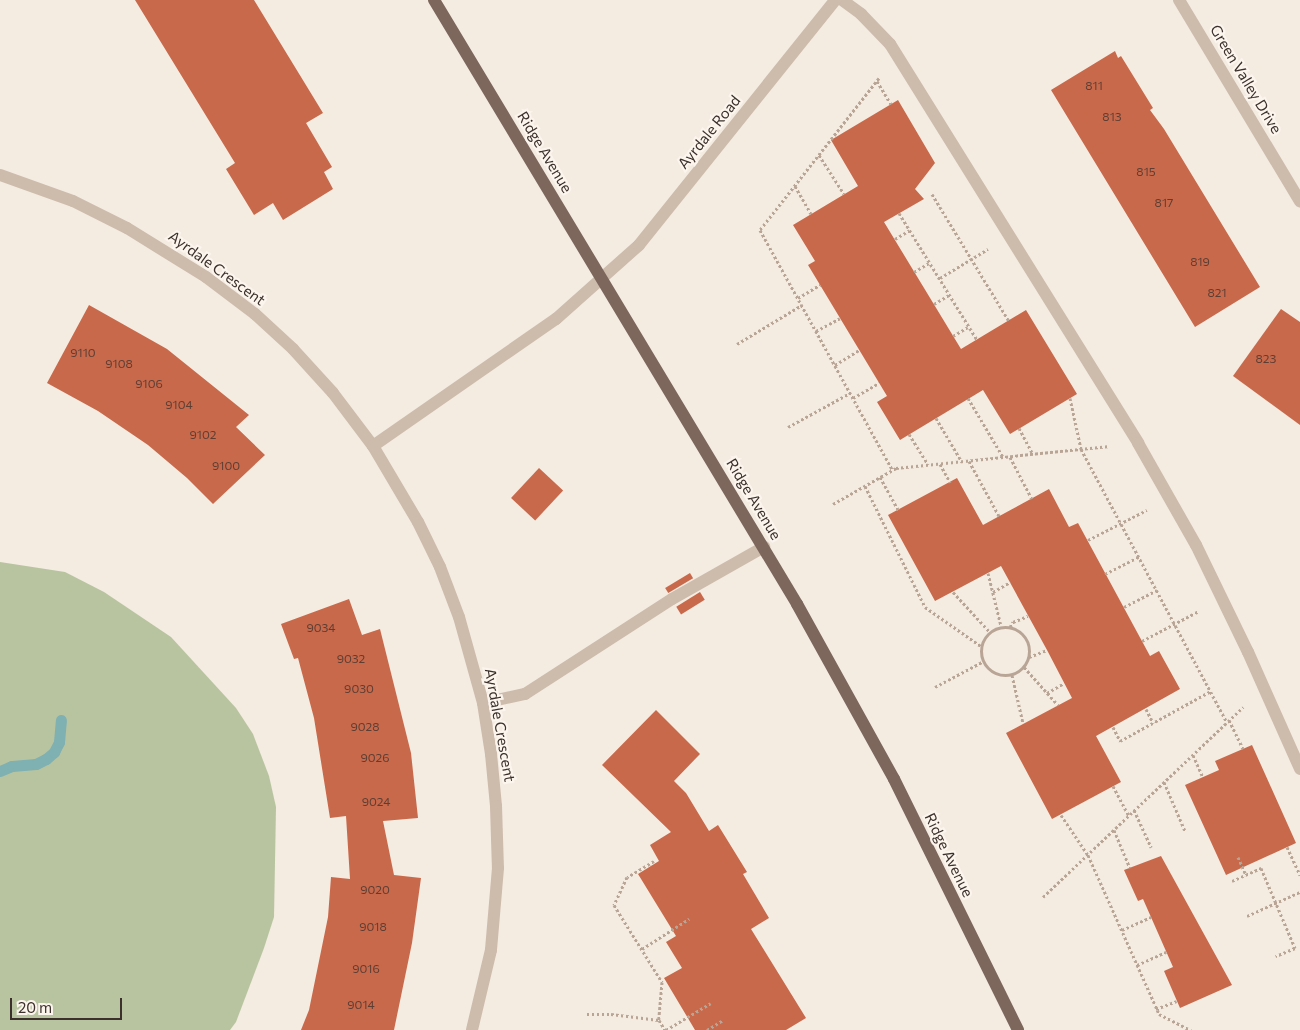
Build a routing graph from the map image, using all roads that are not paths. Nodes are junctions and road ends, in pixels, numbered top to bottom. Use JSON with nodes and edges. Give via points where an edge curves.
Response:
{"nodes":[{"id":1,"x":434,"y":0,"type":"edge"},
{"id":2,"x":835,"y":0,"type":"edge"},
{"id":3,"x":842,"y":0,"type":"edge"},
{"id":4,"x":1179,"y":0,"type":"edge"},
{"id":5,"x":0,"y":175,"type":"edge"},
{"id":6,"x":1300,"y":201,"type":"edge"},
{"id":7,"x":603,"y":278,"type":"junction"},
{"id":8,"x":373,"y":446,"type":"junction"},
{"id":9,"x":764,"y":547,"type":"junction"},
{"id":10,"x":483,"y":703,"type":"junction"},
{"id":11,"x":1300,"y":769,"type":"edge"},
{"id":12,"x":472,"y":1030,"type":"edge"},
{"id":13,"x":1018,"y":1030,"type":"edge"}],
"edges":[{"from":1,"to":7,"type":"main road","name":"Ridge Avenue"},
{"from":2,"to":7,"type":"street","name":"Ayrdale Road","via":[[639,245]]},
{"from":3,"to":11,"type":"street","via":[[870,22],[890,44],[1138,443],[1222,599]]},
{"from":4,"to":6,"type":"street","name":"Green Valley Drive"},
{"from":5,"to":8,"type":"street","name":"Ayrdale Crescent","via":[[72,201],[128,228],[206,277],[255,314],[293,349],[333,393]]},
{"from":7,"to":8,"type":"street","via":[[556,319]]},
{"from":7,"to":9,"type":"main road","name":"Ridge Avenue"},
{"from":8,"to":10,"type":"street","name":"Ayrdale Crescent","via":[[418,522],[440,567],[459,617]]},
{"from":9,"to":10,"type":"street","via":[[672,599],[525,694]]},
{"from":9,"to":13,"type":"main road","name":"Ridge Avenue","via":[[894,779]]},
{"from":10,"to":12,"type":"street","name":"Ayrdale Crescent","via":[[496,806],[498,868],[491,950]]}]}
